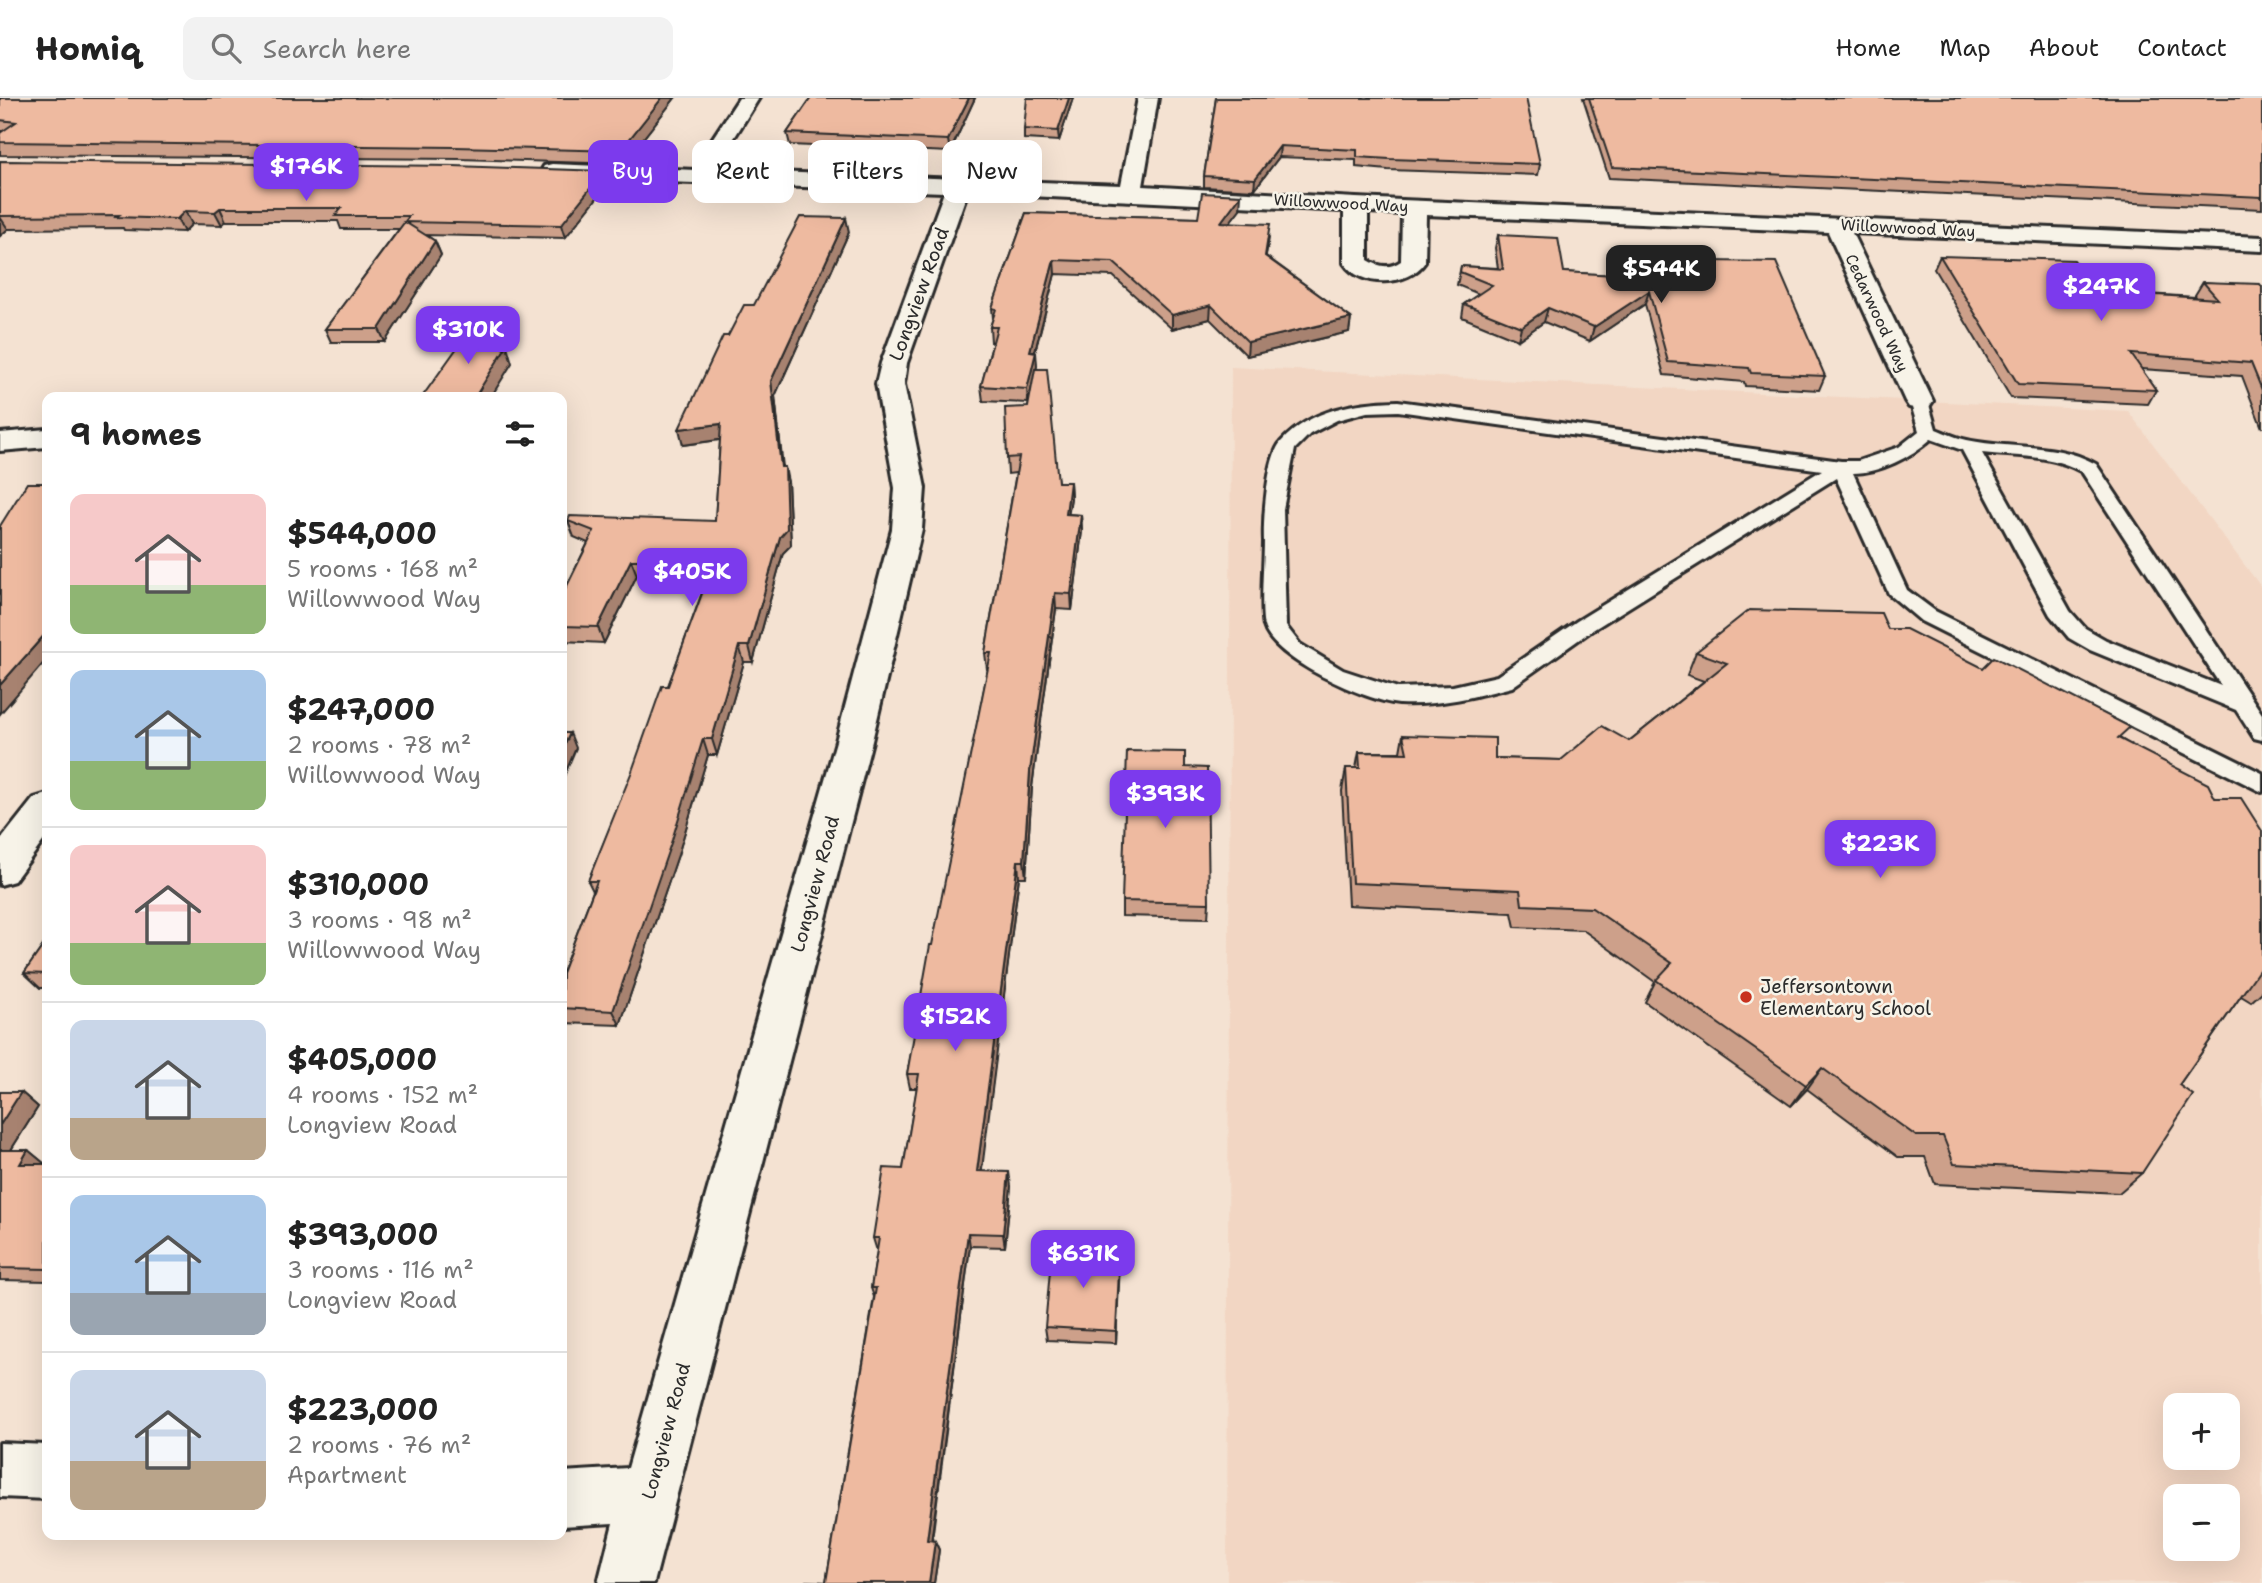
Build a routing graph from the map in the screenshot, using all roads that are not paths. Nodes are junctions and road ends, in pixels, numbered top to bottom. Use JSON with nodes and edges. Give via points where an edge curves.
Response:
{"nodes":[{"id":1,"x":749,"y":98,"type":"edge"},
{"id":2,"x":1148,"y":98,"type":"edge"},
{"id":3,"x":722,"y":140,"type":"edge"},
{"id":4,"x":527,"y":170,"type":"edge"},
{"id":5,"x":692,"y":176,"type":"edge"},
{"id":6,"x":794,"y":179,"type":"edge"},
{"id":7,"x":942,"y":185,"type":"edge"},
{"id":8,"x":1042,"y":189,"type":"edge"},
{"id":9,"x":1131,"y":192,"type":"junction"},
{"id":10,"x":952,"y":203,"type":"edge"},
{"id":11,"x":1356,"y":205,"type":"junction"},
{"id":12,"x":1413,"y":207,"type":"junction"},
{"id":13,"x":1836,"y":225,"type":"junction"},
{"id":14,"x":2262,"y":244,"type":"edge"},
{"id":15,"x":1919,"y":401,"type":"joint"},
{"id":16,"x":1928,"y":432,"type":"junction"},
{"id":17,"x":42,"y":438,"type":"edge"},
{"id":18,"x":0,"y":442,"type":"edge"},
{"id":19,"x":1969,"y":446,"type":"junction"},
{"id":20,"x":1841,"y":467,"type":"junction"},
{"id":21,"x":2243,"y":704,"type":"junction"},
{"id":22,"x":2262,"y":732,"type":"edge"},
{"id":23,"x":2262,"y":783,"type":"edge"},
{"id":24,"x":42,"y":815,"type":"edge"},
{"id":25,"x":0,"y":870,"type":"edge"},
{"id":26,"x":0,"y":1470,"type":"edge"},
{"id":27,"x":42,"y":1472,"type":"edge"},
{"id":28,"x":648,"y":1494,"type":"junction"},
{"id":29,"x":567,"y":1499,"type":"edge"},
{"id":30,"x":626,"y":1583,"type":"edge"}],
"edges":[{"from":1,"to":3,"type":"street"},
{"from":2,"to":9,"type":"street"},
{"from":4,"to":5,"type":"street","name":"Willowwood Way"},
{"from":6,"to":7,"type":"street","name":"Willowwood Way"},
{"from":8,"to":9,"type":"street","name":"Willowwood Way"},
{"from":9,"to":11,"type":"street","name":"Willowwood Way"},
{"from":10,"to":28,"type":"street","name":"Longview Road","via":[[890,384],[910,488],[907,529],[854,741]]},
{"from":11,"to":12,"type":"street","name":"Willowwood Way"},
{"from":11,"to":12,"type":"street","via":[[1356,263],[1388,274],[1406,270],[1413,262]]},
{"from":12,"to":13,"type":"street","name":"Willowwood Way"},
{"from":13,"to":14,"type":"street","name":"Willowwood Way"},
{"from":13,"to":15,"type":"street","name":"Cedarwood Way"},
{"from":15,"to":16,"type":"lane"},
{"from":16,"to":19,"type":"lane"},
{"from":16,"to":20,"type":"lane","via":[[1906,451],[1860,467]]},
{"from":17,"to":18,"type":"street"},
{"from":19,"to":21,"type":"lane","via":[[2061,615],[2077,633]]},
{"from":19,"to":21,"type":"lane","via":[[2052,454],[2089,468]]},
{"from":20,"to":20,"type":"lane","via":[[1398,406],[1367,407],[1331,416],[1304,430],[1286,448],[1273,509],[1275,626],[1292,649],[1335,675],[1397,696],[1453,694],[1504,682],[1584,626]]},
{"from":20,"to":23,"type":"lane","via":[[1899,594],[1918,608]]},
{"from":21,"to":22,"type":"lane"},
{"from":24,"to":25,"type":"street"},
{"from":26,"to":27,"type":"street"},
{"from":28,"to":29,"type":"street"},
{"from":28,"to":30,"type":"street","name":"Longview Road"}]}
